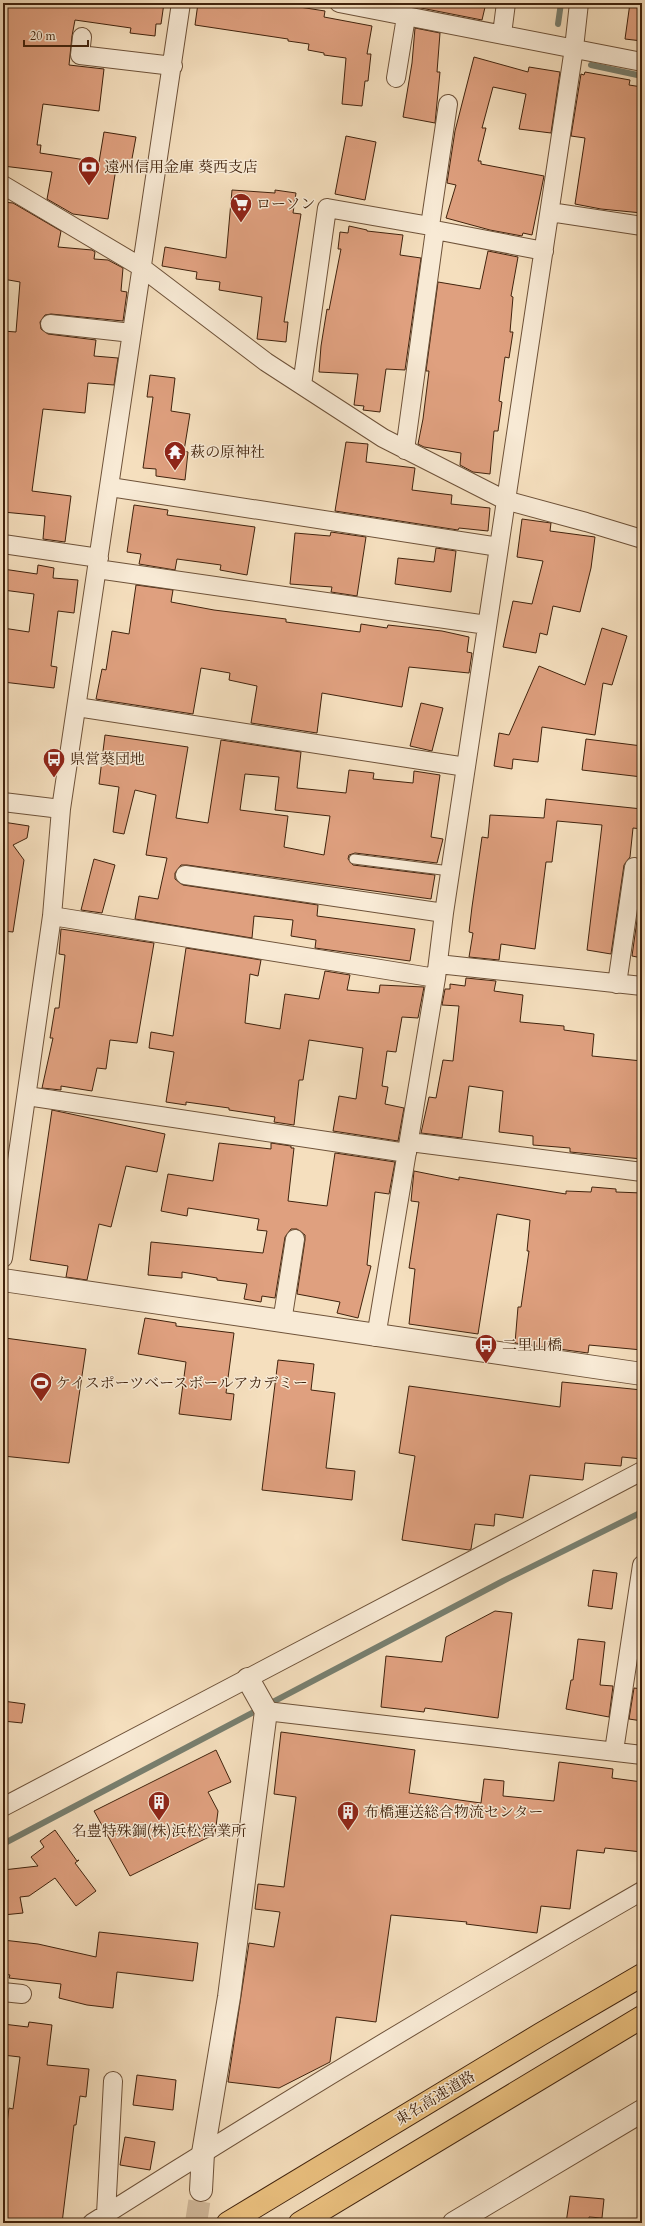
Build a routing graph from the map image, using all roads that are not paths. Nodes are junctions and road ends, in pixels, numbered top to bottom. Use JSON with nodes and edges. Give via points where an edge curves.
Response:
{"nodes":[{"id":1,"x":181,"y":3,"type":"edge"},
{"id":2,"x":339,"y":3,"type":"edge"},
{"id":3,"x":506,"y":3,"type":"edge"},
{"id":4,"x":579,"y":3,"type":"edge"},
{"id":5,"x":403,"y":12,"type":"edge"},
{"id":6,"x":502,"y":34,"type":"junction"},
{"id":7,"x":82,"y":37,"type":"dead end"},
{"id":8,"x":574,"y":48,"type":"junction"},
{"id":9,"x":642,"y":62,"type":"edge"},
{"id":10,"x":172,"y":66,"type":"junction"},
{"id":11,"x":396,"y":78,"type":"dead end"},
{"id":12,"x":448,"y":104,"type":"dead end"},
{"id":13,"x":3,"y":185,"type":"edge"},
{"id":14,"x":550,"y":212,"type":"junction"},
{"id":15,"x":642,"y":226,"type":"edge"},
{"id":16,"x":432,"y":228,"type":"junction"},
{"id":17,"x":544,"y":251,"type":"junction"},
{"id":18,"x":142,"y":267,"type":"junction"},
{"id":19,"x":50,"y":324,"type":"dead end"},
{"id":20,"x":132,"y":333,"type":"junction"},
{"id":21,"x":302,"y":385,"type":"junction"},
{"id":22,"x":405,"y":450,"type":"junction"},
{"id":23,"x":110,"y":487,"type":"junction"},
{"id":24,"x":505,"y":500,"type":"junction"},
{"id":25,"x":642,"y":540,"type":"edge"},
{"id":26,"x":3,"y":544,"type":"edge"},
{"id":27,"x":498,"y":546,"type":"junction"},
{"id":28,"x":98,"y":564,"type":"junction"},
{"id":29,"x":487,"y":625,"type":"junction"},
{"id":30,"x":77,"y":707,"type":"junction"},
{"id":31,"x":466,"y":767,"type":"junction"},
{"id":32,"x":3,"y":802,"type":"edge"},
{"id":33,"x":61,"y":809,"type":"junction"},
{"id":34,"x":354,"y":859,"type":"dead end"},
{"id":35,"x":634,"y":867,"type":"dead end"},
{"id":36,"x":450,"y":871,"type":"junction"},
{"id":37,"x":185,"y":875,"type":"dead end"},
{"id":38,"x":444,"y":913,"type":"junction"},
{"id":39,"x":52,"y":916,"type":"junction"},
{"id":40,"x":437,"y":971,"type":"junction"},
{"id":41,"x":617,"y":984,"type":"junction"},
{"id":42,"x":642,"y":986,"type":"edge"},
{"id":43,"x":27,"y":1096,"type":"junction"},
{"id":44,"x":408,"y":1147,"type":"junction"},
{"id":45,"x":642,"y":1172,"type":"edge"},
{"id":46,"x":295,"y":1239,"type":"dead end"},
{"id":47,"x":3,"y":1258,"type":"edge"},
{"id":48,"x":3,"y":1280,"type":"edge"},
{"id":49,"x":282,"y":1322,"type":"junction"},
{"id":50,"x":376,"y":1336,"type":"junction"},
{"id":51,"x":642,"y":1374,"type":"edge"},
{"id":52,"x":642,"y":1471,"type":"edge"},
{"id":53,"x":642,"y":1565,"type":"edge"},
{"id":54,"x":248,"y":1679,"type":"junction"},
{"id":55,"x":266,"y":1711,"type":"junction"},
{"id":56,"x":614,"y":1751,"type":"junction"},
{"id":57,"x":642,"y":1755,"type":"edge"},
{"id":58,"x":3,"y":1807,"type":"edge"},
{"id":59,"x":642,"y":1891,"type":"edge"},
{"id":60,"x":642,"y":1975,"type":"edge"},
{"id":61,"x":3,"y":1992,"type":"edge"},
{"id":62,"x":22,"y":1994,"type":"dead end"},
{"id":63,"x":642,"y":2017,"type":"edge"},
{"id":64,"x":113,"y":2081,"type":"dead end"},
{"id":65,"x":642,"y":2110,"type":"edge"},
{"id":66,"x":203,"y":2153,"type":"junction"},
{"id":67,"x":201,"y":2190,"type":"tunnel mouth"},
{"id":68,"x":99,"y":2219,"type":"edge"},
{"id":69,"x":228,"y":2223,"type":"edge"},
{"id":70,"x":300,"y":2223,"type":"edge"},
{"id":71,"x":454,"y":2223,"type":"edge"}],
"edges":[{"from":1,"to":10,"type":"street"},
{"from":2,"to":5,"type":"street"},
{"from":3,"to":6,"type":"street"},
{"from":4,"to":8,"type":"street"},
{"from":5,"to":6,"type":"street"},
{"from":5,"to":11,"type":"street"},
{"from":6,"to":8,"type":"street"},
{"from":7,"to":10,"type":"street","via":[[80,55]]},
{"from":8,"to":9,"type":"street"},
{"from":8,"to":14,"type":"street"},
{"from":10,"to":18,"type":"street"},
{"from":12,"to":16,"type":"street"},
{"from":13,"to":18,"type":"street"},
{"from":14,"to":15,"type":"street"},
{"from":14,"to":17,"type":"street"},
{"from":16,"to":17,"type":"street"},
{"from":16,"to":21,"type":"street","via":[[327,208]]},
{"from":16,"to":22,"type":"street"},
{"from":17,"to":24,"type":"street"},
{"from":18,"to":20,"type":"street"},
{"from":18,"to":21,"type":"street","via":[[266,362]]},
{"from":19,"to":20,"type":"street"},
{"from":20,"to":23,"type":"street"},
{"from":21,"to":22,"type":"street"},
{"from":22,"to":24,"type":"street"},
{"from":23,"to":27,"type":"street"},
{"from":23,"to":28,"type":"street"},
{"from":24,"to":25,"type":"street"},
{"from":24,"to":27,"type":"street"},
{"from":26,"to":28,"type":"street"},
{"from":27,"to":29,"type":"street"},
{"from":28,"to":29,"type":"street"},
{"from":28,"to":30,"type":"street"},
{"from":29,"to":31,"type":"street"},
{"from":30,"to":31,"type":"street"},
{"from":30,"to":33,"type":"street"},
{"from":31,"to":36,"type":"street"},
{"from":32,"to":33,"type":"street"},
{"from":33,"to":39,"type":"street"},
{"from":34,"to":36,"type":"lane"},
{"from":35,"to":41,"type":"street"},
{"from":36,"to":38,"type":"street"},
{"from":37,"to":38,"type":"street"},
{"from":38,"to":40,"type":"street"},
{"from":39,"to":40,"type":"street"},
{"from":39,"to":43,"type":"street"},
{"from":40,"to":41,"type":"street"},
{"from":40,"to":44,"type":"street"},
{"from":41,"to":42,"type":"street"},
{"from":43,"to":44,"type":"street"},
{"from":43,"to":47,"type":"street"},
{"from":44,"to":45,"type":"street"},
{"from":44,"to":50,"type":"street"},
{"from":46,"to":49,"type":"street"},
{"from":48,"to":49,"type":"street"},
{"from":49,"to":50,"type":"street"},
{"from":50,"to":51,"type":"street"},
{"from":52,"to":54,"type":"street"},
{"from":53,"to":56,"type":"street"},
{"from":54,"to":55,"type":"street"},
{"from":54,"to":58,"type":"street"},
{"from":55,"to":56,"type":"street"},
{"from":55,"to":66,"type":"street","via":[[229,1997]]},
{"from":56,"to":57,"type":"street"},
{"from":59,"to":66,"type":"street","via":[[491,1978]]},
{"from":60,"to":69,"type":"highway","name":"東名高速道路"},
{"from":61,"to":62,"type":"street"},
{"from":63,"to":70,"type":"highway"},
{"from":64,"to":68,"type":"street"},
{"from":65,"to":71,"type":"street"},
{"from":66,"to":67,"type":"street"},
{"from":66,"to":68,"type":"street"}]}
